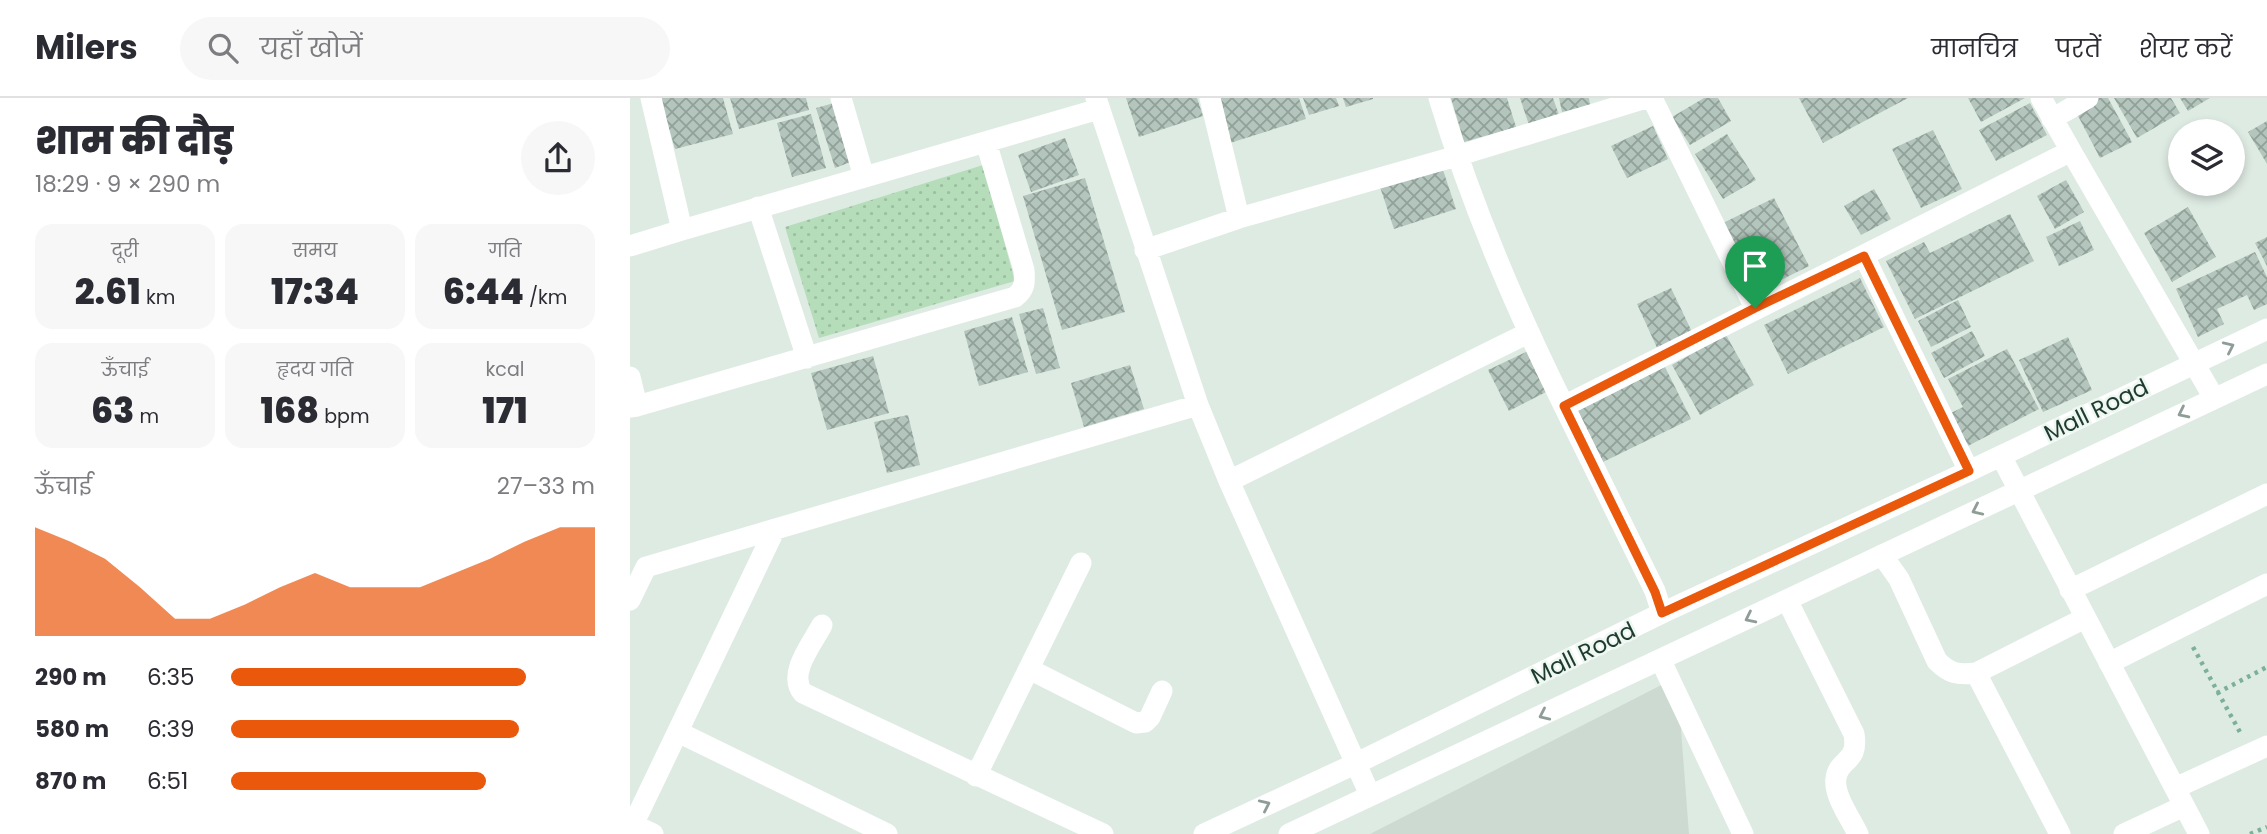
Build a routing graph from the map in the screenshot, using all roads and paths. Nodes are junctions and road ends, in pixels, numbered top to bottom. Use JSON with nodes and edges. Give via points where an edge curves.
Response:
{"nodes":[{"id":1,"x":650,"y":98,"type":"edge"},
{"id":2,"x":841,"y":98,"type":"edge"},
{"id":3,"x":1210,"y":98,"type":"edge"},
{"id":4,"x":1439,"y":98,"type":"edge"},
{"id":5,"x":1646,"y":98,"type":"edge"},
{"id":6,"x":1652,"y":98,"type":"edge"},
{"id":7,"x":2041,"y":98,"type":"edge"},
{"id":8,"x":2088,"y":98,"type":"edge"},
{"id":9,"x":1098,"y":104,"type":"edge"},
{"id":10,"x":2052,"y":119,"type":"junction"},
{"id":11,"x":986,"y":142,"type":"junction"},
{"id":12,"x":2071,"y":151,"type":"junction"},
{"id":13,"x":1457,"y":156,"type":"junction"},
{"id":14,"x":864,"y":177,"type":"junction"},
{"id":15,"x":758,"y":208,"type":"junction"},
{"id":16,"x":1240,"y":218,"type":"junction"},
{"id":17,"x":682,"y":230,"type":"junction"},
{"id":18,"x":630,"y":246,"type":"edge"},
{"id":19,"x":1145,"y":250,"type":"junction"},
{"id":20,"x":1864,"y":256,"type":"junction"},
{"id":21,"x":1755,"y":308,"type":"junction"},
{"id":22,"x":2267,"y":329,"type":"edge"},
{"id":23,"x":1528,"y":333,"type":"junction"},
{"id":24,"x":807,"y":358,"type":"junction"},
{"id":25,"x":2194,"y":363,"type":"junction"},
{"id":26,"x":2267,"y":374,"type":"edge"},
{"id":27,"x":630,"y":377,"type":"edge"},
{"id":28,"x":2214,"y":398,"type":"junction"},
{"id":29,"x":1198,"y":405,"type":"junction"},
{"id":30,"x":634,"y":406,"type":"edge"},
{"id":31,"x":1564,"y":406,"type":"junction"},
{"id":32,"x":2001,"y":456,"type":"junction"},
{"id":33,"x":1969,"y":471,"type":"junction"},
{"id":34,"x":1229,"y":481,"type":"junction"},
{"id":35,"x":2019,"y":492,"type":"junction"},
{"id":36,"x":2267,"y":494,"type":"edge"},
{"id":37,"x":775,"y":529,"type":"junction"},
{"id":38,"x":1882,"y":555,"type":"junction"},
{"id":39,"x":1080,"y":563,"type":"dead end"},
{"id":40,"x":638,"y":568,"type":"edge"},
{"id":41,"x":2267,"y":584,"type":"edge"},
{"id":42,"x":2070,"y":590,"type":"junction"},
{"id":43,"x":630,"y":600,"type":"edge"},
{"id":44,"x":1787,"y":600,"type":"junction"},
{"id":45,"x":1662,"y":613,"type":"junction"},
{"id":46,"x":2085,"y":618,"type":"junction"},
{"id":47,"x":822,"y":625,"type":"dead end"},
{"id":48,"x":2182,"y":626,"type":"junction"},
{"id":49,"x":1661,"y":661,"type":"junction"},
{"id":50,"x":2109,"y":663,"type":"junction"},
{"id":51,"x":2267,"y":667,"type":"edge"},
{"id":52,"x":1029,"y":669,"type":"junction"},
{"id":53,"x":1976,"y":673,"type":"junction"},
{"id":54,"x":1162,"y":691,"type":"dead end"},
{"id":55,"x":2217,"y":693,"type":"junction"},
{"id":56,"x":678,"y":733,"type":"junction"},
{"id":57,"x":2259,"y":749,"type":"edge"},
{"id":58,"x":1357,"y":763,"type":"junction"},
{"id":59,"x":976,"y":776,"type":"junction"},
{"id":60,"x":1370,"y":795,"type":"junction"},
{"id":61,"x":2179,"y":797,"type":"junction"},
{"id":62,"x":631,"y":826,"type":"edge"},
{"id":63,"x":2267,"y":827,"type":"edge"},
{"id":64,"x":653,"y":834,"type":"edge"},
{"id":65,"x":887,"y":834,"type":"edge"},
{"id":66,"x":1103,"y":834,"type":"edge"},
{"id":67,"x":1203,"y":834,"type":"edge"},
{"id":68,"x":1290,"y":834,"type":"edge"},
{"id":69,"x":1743,"y":834,"type":"edge"},
{"id":70,"x":1858,"y":834,"type":"edge"},
{"id":71,"x":2060,"y":834,"type":"edge"},
{"id":72,"x":2124,"y":834,"type":"edge"},
{"id":73,"x":2199,"y":834,"type":"edge"},
{"id":74,"x":2250,"y":834,"type":"edge"}],
"edges":[{"from":1,"to":17,"type":"street"},
{"from":2,"to":14,"type":"street"},
{"from":3,"to":16,"type":"street"},
{"from":4,"to":13,"type":"street"},
{"from":5,"to":13,"type":"street"},
{"from":6,"to":21,"type":"street"},
{"from":7,"to":10,"type":"street"},
{"from":8,"to":10,"type":"street"},
{"from":9,"to":11,"type":"street"},
{"from":9,"to":19,"type":"street"},
{"from":10,"to":12,"type":"street"},
{"from":11,"to":14,"type":"street"},
{"from":11,"to":24,"type":"street","via":[[1024,270],[1022,291]]},
{"from":12,"to":20,"type":"street"},
{"from":12,"to":25,"type":"street"},
{"from":13,"to":16,"type":"street"},
{"from":13,"to":23,"type":"street"},
{"from":14,"to":15,"type":"street"},
{"from":15,"to":17,"type":"street"},
{"from":15,"to":24,"type":"street"},
{"from":16,"to":19,"type":"street"},
{"from":17,"to":18,"type":"street"},
{"from":19,"to":29,"type":"street"},
{"from":20,"to":21,"type":"street"},
{"from":20,"to":33,"type":"street"},
{"from":21,"to":31,"type":"street"},
{"from":25,"to":22,"type":"street","name":"Mall Road","one_way":true},
{"from":23,"to":31,"type":"street"},
{"from":23,"to":34,"type":"street"},
{"from":24,"to":30,"type":"street"},
{"from":25,"to":28,"type":"street"},
{"from":25,"to":32,"type":"street","name":"Mall Road"},
{"from":26,"to":28,"type":"street","name":"Mall Road"},
{"from":27,"to":30,"type":"street"},
{"from":28,"to":35,"type":"street","name":"Mall Road","one_way":true},
{"from":29,"to":34,"type":"street"},
{"from":29,"to":37,"type":"street"},
{"from":31,"to":45,"type":"street"},
{"from":32,"to":33,"type":"street","name":"Mall Road"},
{"from":32,"to":35,"type":"street"},
{"from":33,"to":45,"type":"street","name":"Mall Road"},
{"from":34,"to":58,"type":"street"},
{"from":35,"to":38,"type":"street","name":"Mall Road","one_way":true},
{"from":35,"to":42,"type":"street"},
{"from":36,"to":42,"type":"street"},
{"from":37,"to":40,"type":"street"},
{"from":37,"to":56,"type":"street"},
{"from":38,"to":44,"type":"street","name":"Mall Road"},
{"from":38,"to":53,"type":"street","via":[[1899,579],[1937,661],[1959,675]]},
{"from":39,"to":52,"type":"street"},
{"from":40,"to":43,"type":"street"},
{"from":41,"to":48,"type":"street"},
{"from":42,"to":46,"type":"street"},
{"from":44,"to":49,"type":"street","name":"Mall Road","one_way":true},
{"from":44,"to":70,"type":"street","via":[[1854,734],[1856,747],[1836,774],[1836,785]]},
{"from":45,"to":58,"type":"street","name":"Mall Road"},
{"from":46,"to":50,"type":"street"},
{"from":46,"to":53,"type":"street"},
{"from":47,"to":59,"type":"street","via":[[796,674],[796,686],[803,693]]},
{"from":48,"to":50,"type":"street"},
{"from":48,"to":55,"type":"path"},
{"from":49,"to":60,"type":"street","name":"Mall Road","one_way":true},
{"from":49,"to":69,"type":"street"},
{"from":50,"to":61,"type":"street"},
{"from":51,"to":55,"type":"path"},
{"from":52,"to":54,"type":"street","via":[[1136,723],[1150,717]]},
{"from":52,"to":59,"type":"street"},
{"from":53,"to":71,"type":"street"},
{"from":55,"to":57,"type":"path"},
{"from":56,"to":62,"type":"street"},
{"from":56,"to":65,"type":"street"},
{"from":57,"to":61,"type":"street"},
{"from":58,"to":60,"type":"street"},
{"from":67,"to":58,"type":"street","name":"Mall Road","one_way":true},
{"from":59,"to":66,"type":"street"},
{"from":60,"to":68,"type":"street","name":"Mall Road"},
{"from":61,"to":72,"type":"street"},
{"from":61,"to":73,"type":"street"},
{"from":62,"to":64,"type":"street"},
{"from":63,"to":74,"type":"path"}]}
